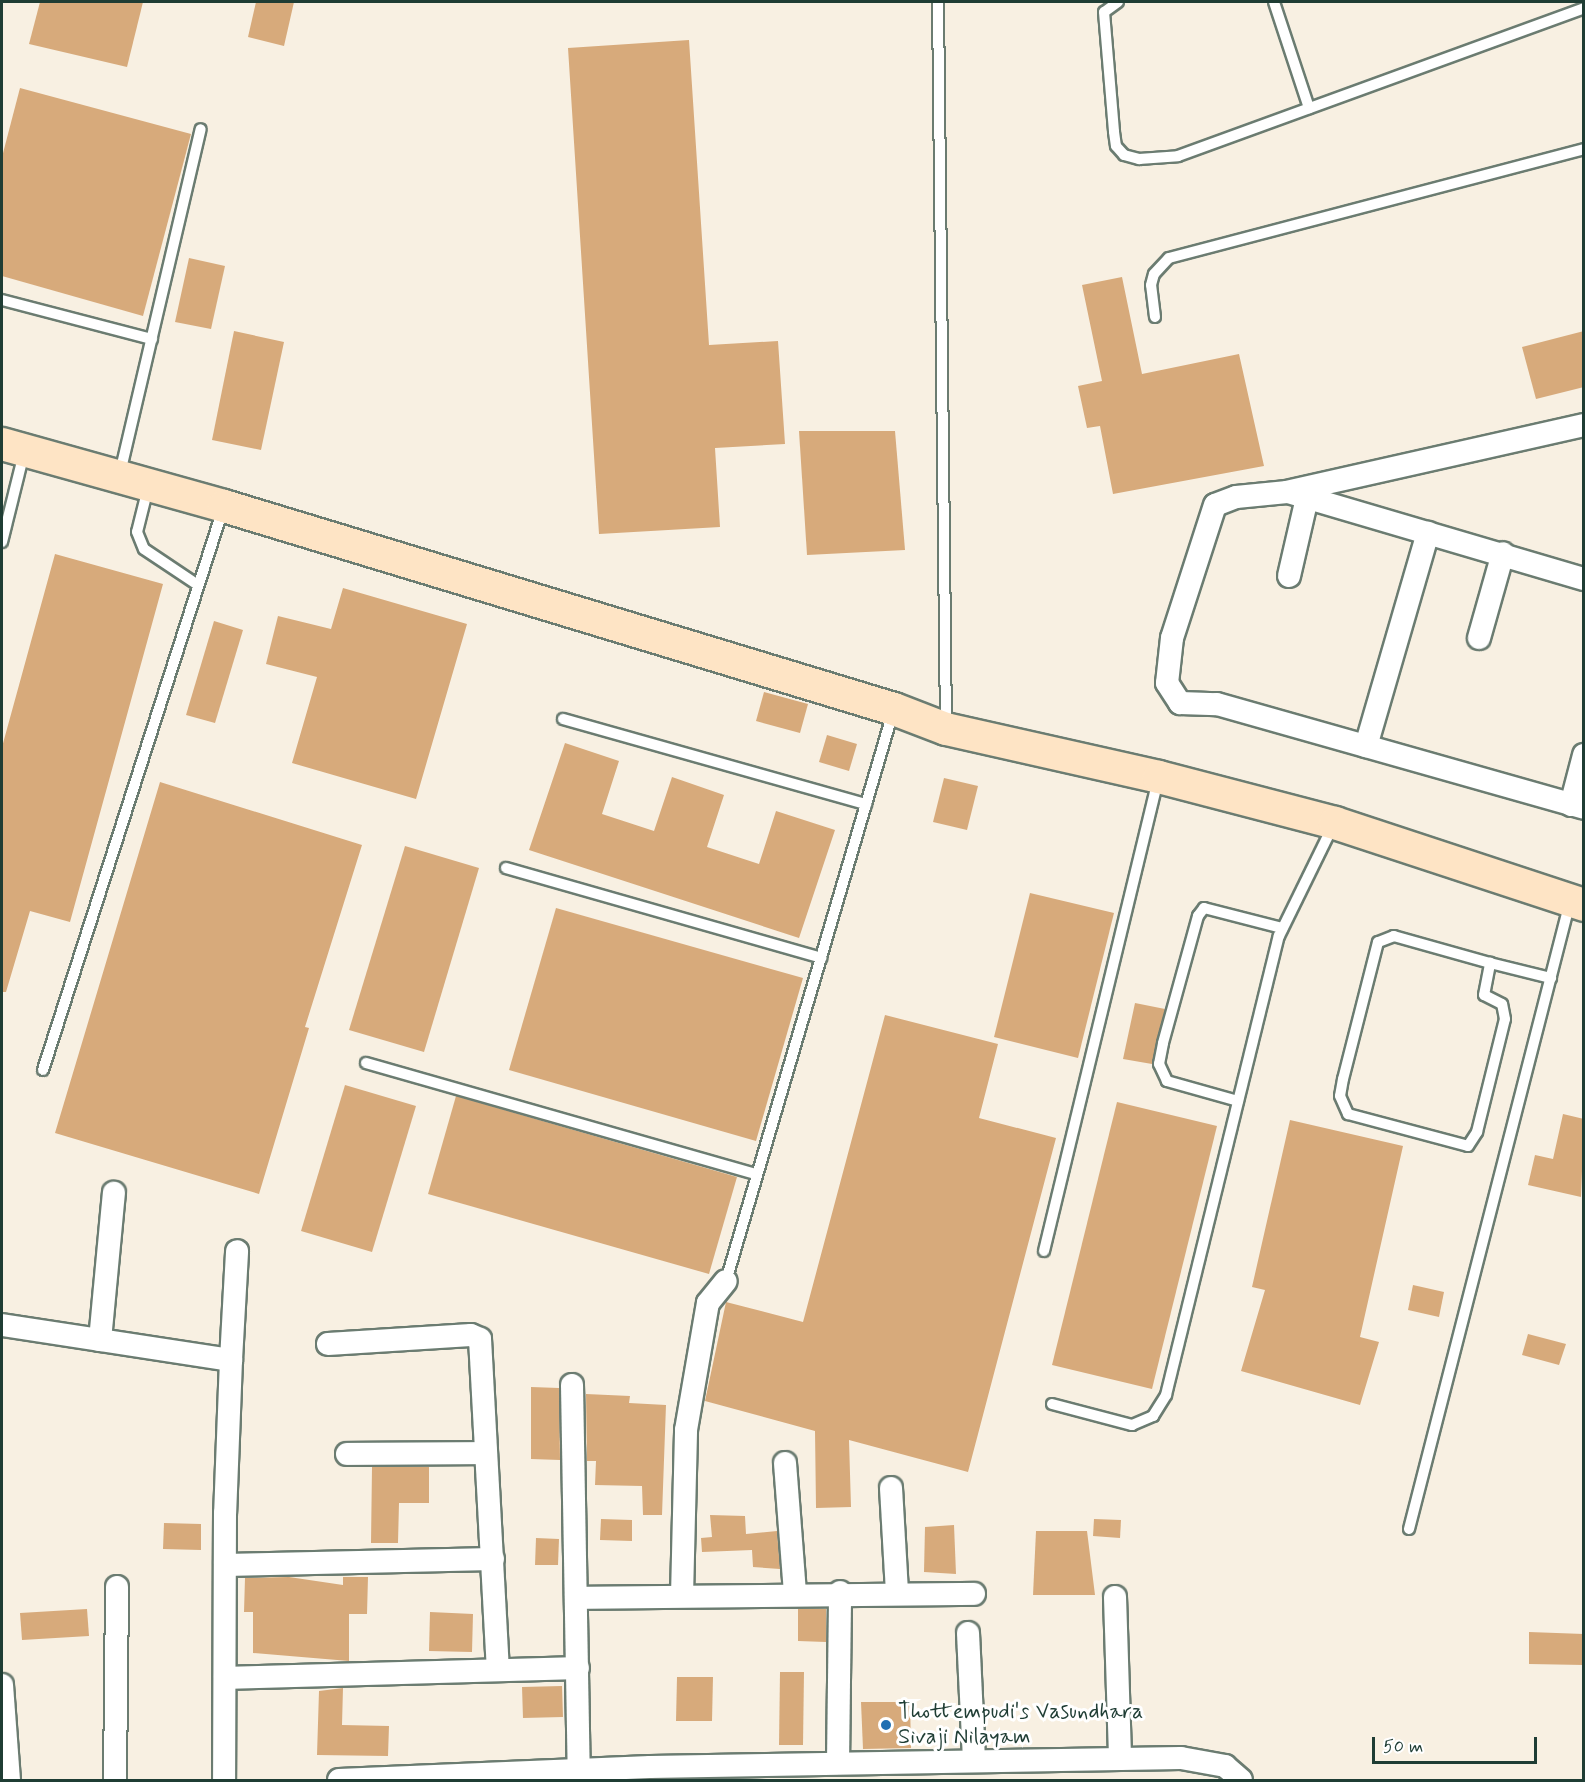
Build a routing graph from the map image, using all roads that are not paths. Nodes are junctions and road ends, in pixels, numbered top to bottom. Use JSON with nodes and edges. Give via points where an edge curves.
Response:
{"nodes":[{"id":1,"x":938,"y":2,"type":"edge"},
{"id":2,"x":1118,"y":2,"type":"edge"},
{"id":3,"x":1274,"y":2,"type":"edge"},
{"id":4,"x":1584,"y":8,"type":"edge"},
{"id":5,"x":1309,"y":108,"type":"junction"},
{"id":6,"x":201,"y":129,"type":"dead end"},
{"id":7,"x":1584,"y":149,"type":"edge"},
{"id":8,"x":2,"y":300,"type":"edge"},
{"id":9,"x":1155,"y":317,"type":"dead end"},
{"id":10,"x":152,"y":339,"type":"junction"},
{"id":11,"x":1584,"y":425,"type":"edge"},
{"id":12,"x":13,"y":447,"type":"edge"},
{"id":13,"x":119,"y":476,"type":"junction"},
{"id":14,"x":149,"y":485,"type":"junction"},
{"id":15,"x":1297,"y":495,"type":"junction"},
{"id":16,"x":224,"y":506,"type":"junction"},
{"id":17,"x":1428,"y":533,"type":"junction"},
{"id":18,"x":2,"y":542,"type":"edge"},
{"id":19,"x":1503,"y":554,"type":"junction"},
{"id":20,"x":1289,"y":576,"type":"dead end"},
{"id":21,"x":1584,"y":579,"type":"edge"},
{"id":22,"x":198,"y":585,"type":"junction"},
{"id":23,"x":1479,"y":638,"type":"dead end"},
{"id":24,"x":894,"y":709,"type":"junction"},
{"id":25,"x":562,"y":719,"type":"dead end"},
{"id":26,"x":946,"y":729,"type":"junction"},
{"id":27,"x":1366,"y":746,"type":"junction"},
{"id":28,"x":1584,"y":755,"type":"edge"},
{"id":29,"x":1159,"y":777,"type":"junction"},
{"id":30,"x":866,"y":804,"type":"junction"},
{"id":31,"x":1577,"y":807,"type":"edge"},
{"id":32,"x":1335,"y":824,"type":"junction"},
{"id":33,"x":506,"y":868,"type":"dead end"},
{"id":34,"x":1577,"y":904,"type":"edge"},
{"id":35,"x":1282,"y":928,"type":"junction"},
{"id":36,"x":821,"y":958,"type":"junction"},
{"id":37,"x":1490,"y":963,"type":"junction"},
{"id":38,"x":1551,"y":978,"type":"junction"},
{"id":39,"x":366,"y":1063,"type":"dead end"},
{"id":40,"x":43,"y":1070,"type":"dead end"},
{"id":41,"x":1238,"y":1101,"type":"junction"},
{"id":42,"x":755,"y":1174,"type":"junction"},
{"id":43,"x":114,"y":1193,"type":"dead end"},
{"id":44,"x":237,"y":1251,"type":"dead end"},
{"id":45,"x":1044,"y":1251,"type":"dead end"},
{"id":46,"x":726,"y":1281,"type":"joint"},
{"id":47,"x":2,"y":1325,"type":"edge"},
{"id":48,"x":100,"y":1340,"type":"junction"},
{"id":49,"x":328,"y":1344,"type":"dead end"},
{"id":50,"x":231,"y":1360,"type":"junction"},
{"id":51,"x":572,"y":1385,"type":"dead end"},
{"id":52,"x":1052,"y":1404,"type":"dead end"},
{"id":53,"x":486,"y":1453,"type":"junction"},
{"id":54,"x":348,"y":1454,"type":"dead end"},
{"id":55,"x":785,"y":1463,"type":"dead end"},
{"id":56,"x":891,"y":1488,"type":"dead end"},
{"id":57,"x":1408,"y":1529,"type":"dead end"},
{"id":58,"x":493,"y":1558,"type":"junction"},
{"id":59,"x":225,"y":1565,"type":"junction"},
{"id":60,"x":117,"y":1587,"type":"dead end"},
{"id":61,"x":840,"y":1592,"type":"junction"},
{"id":62,"x":795,"y":1593,"type":"junction"},
{"id":63,"x":897,"y":1593,"type":"junction"},
{"id":64,"x":974,"y":1594,"type":"dead end"},
{"id":65,"x":682,"y":1596,"type":"junction"},
{"id":66,"x":1115,"y":1597,"type":"dead end"},
{"id":67,"x":576,"y":1598,"type":"junction"},
{"id":68,"x":968,"y":1633,"type":"dead end"},
{"id":69,"x":578,"y":1668,"type":"junction"},
{"id":70,"x":498,"y":1669,"type":"junction"},
{"id":71,"x":225,"y":1678,"type":"junction"},
{"id":72,"x":2,"y":1680,"type":"edge"},
{"id":73,"x":1120,"y":1759,"type":"junction"},
{"id":74,"x":974,"y":1761,"type":"junction"},
{"id":75,"x":838,"y":1763,"type":"junction"},
{"id":76,"x":579,"y":1770,"type":"junction"},
{"id":77,"x":650,"y":1774,"type":"edge"},
{"id":78,"x":549,"y":1775,"type":"edge"},
{"id":79,"x":9,"y":1780,"type":"edge"},
{"id":80,"x":115,"y":1780,"type":"edge"},
{"id":81,"x":224,"y":1780,"type":"edge"},
{"id":82,"x":339,"y":1780,"type":"edge"},
{"id":83,"x":1241,"y":1780,"type":"edge"}],
"edges":[{"from":1,"to":26,"type":"lane"},
{"from":2,"to":5,"type":"lane","via":[[1104,12],[1104,32],[1116,146],[1124,155],[1139,159],[1178,156]]},
{"from":3,"to":5,"type":"lane"},
{"from":4,"to":5,"type":"lane"},
{"from":6,"to":10,"type":"lane"},
{"from":7,"to":9,"type":"lane","via":[[1169,258],[1154,274],[1151,285]]},
{"from":8,"to":10,"type":"lane"},
{"from":10,"to":13,"type":"lane"},
{"from":11,"to":15,"type":"street"},
{"from":12,"to":13,"type":"street"},
{"from":12,"to":18,"type":"lane"},
{"from":13,"to":14,"type":"street"},
{"from":14,"to":16,"type":"street"},
{"from":14,"to":22,"type":"lane","via":[[137,532],[144,549]]},
{"from":15,"to":17,"type":"street"},
{"from":15,"to":20,"type":"street"},
{"from":15,"to":27,"type":"street","via":[[1236,497],[1215,505],[1172,638],[1167,683],[1180,703],[1217,704]]},
{"from":16,"to":22,"type":"lane"},
{"from":16,"to":24,"type":"street"},
{"from":17,"to":19,"type":"street"},
{"from":17,"to":27,"type":"street"},
{"from":19,"to":21,"type":"street"},
{"from":19,"to":23,"type":"street"},
{"from":22,"to":40,"type":"lane"},
{"from":24,"to":26,"type":"street"},
{"from":24,"to":30,"type":"lane"},
{"from":25,"to":30,"type":"lane"},
{"from":26,"to":29,"type":"street"},
{"from":27,"to":31,"type":"street"},
{"from":28,"to":31,"type":"street"},
{"from":29,"to":32,"type":"street"},
{"from":29,"to":45,"type":"lane","via":[[1147,813]]},
{"from":30,"to":36,"type":"lane"},
{"from":32,"to":34,"type":"street"},
{"from":32,"to":35,"type":"lane"},
{"from":33,"to":36,"type":"lane"},
{"from":34,"to":38,"type":"lane"},
{"from":35,"to":41,"type":"lane"},
{"from":35,"to":41,"type":"lane","via":[[1204,908],[1198,916],[1163,1042],[1159,1064],[1167,1081]]},
{"from":36,"to":42,"type":"lane"},
{"from":37,"to":37,"type":"lane","via":[[1484,995],[1502,1004],[1505,1019],[1474,1140],[1468,1146],[1460,1145],[1348,1113],[1340,1096],[1378,942],[1394,936]]},
{"from":37,"to":38,"type":"lane"},
{"from":38,"to":57,"type":"lane"},
{"from":39,"to":42,"type":"lane"},
{"from":41,"to":52,"type":"lane","via":[[1160,1406],[1153,1416],[1132,1425]]},
{"from":42,"to":46,"type":"lane"},
{"from":43,"to":48,"type":"street"},
{"from":44,"to":50,"type":"street"},
{"from":46,"to":65,"type":"street","via":[[708,1303],[686,1430]]},
{"from":47,"to":48,"type":"street"},
{"from":48,"to":50,"type":"street"},
{"from":49,"to":53,"type":"street","via":[[471,1335],[480,1339]]},
{"from":50,"to":59,"type":"street"},
{"from":51,"to":67,"type":"street"},
{"from":53,"to":54,"type":"street"},
{"from":53,"to":58,"type":"street"},
{"from":55,"to":62,"type":"street"},
{"from":56,"to":63,"type":"street"},
{"from":58,"to":59,"type":"street"},
{"from":58,"to":70,"type":"street"},
{"from":59,"to":71,"type":"street"},
{"from":60,"to":80,"type":"street"},
{"from":61,"to":62,"type":"street"},
{"from":61,"to":63,"type":"street"},
{"from":61,"to":75,"type":"street"},
{"from":62,"to":65,"type":"street"},
{"from":63,"to":64,"type":"street"},
{"from":65,"to":67,"type":"street"},
{"from":66,"to":73,"type":"street"},
{"from":67,"to":69,"type":"street"},
{"from":68,"to":74,"type":"street"},
{"from":69,"to":70,"type":"street"},
{"from":69,"to":76,"type":"street"},
{"from":70,"to":71,"type":"street"},
{"from":71,"to":81,"type":"street"},
{"from":72,"to":79,"type":"street"},
{"from":73,"to":74,"type":"street"},
{"from":73,"to":83,"type":"street","via":[[1181,1758],[1225,1766]]},
{"from":74,"to":75,"type":"street"},
{"from":75,"to":77,"type":"street"},
{"from":76,"to":77,"type":"street"},
{"from":76,"to":78,"type":"street"},
{"from":78,"to":82,"type":"street"}]}
